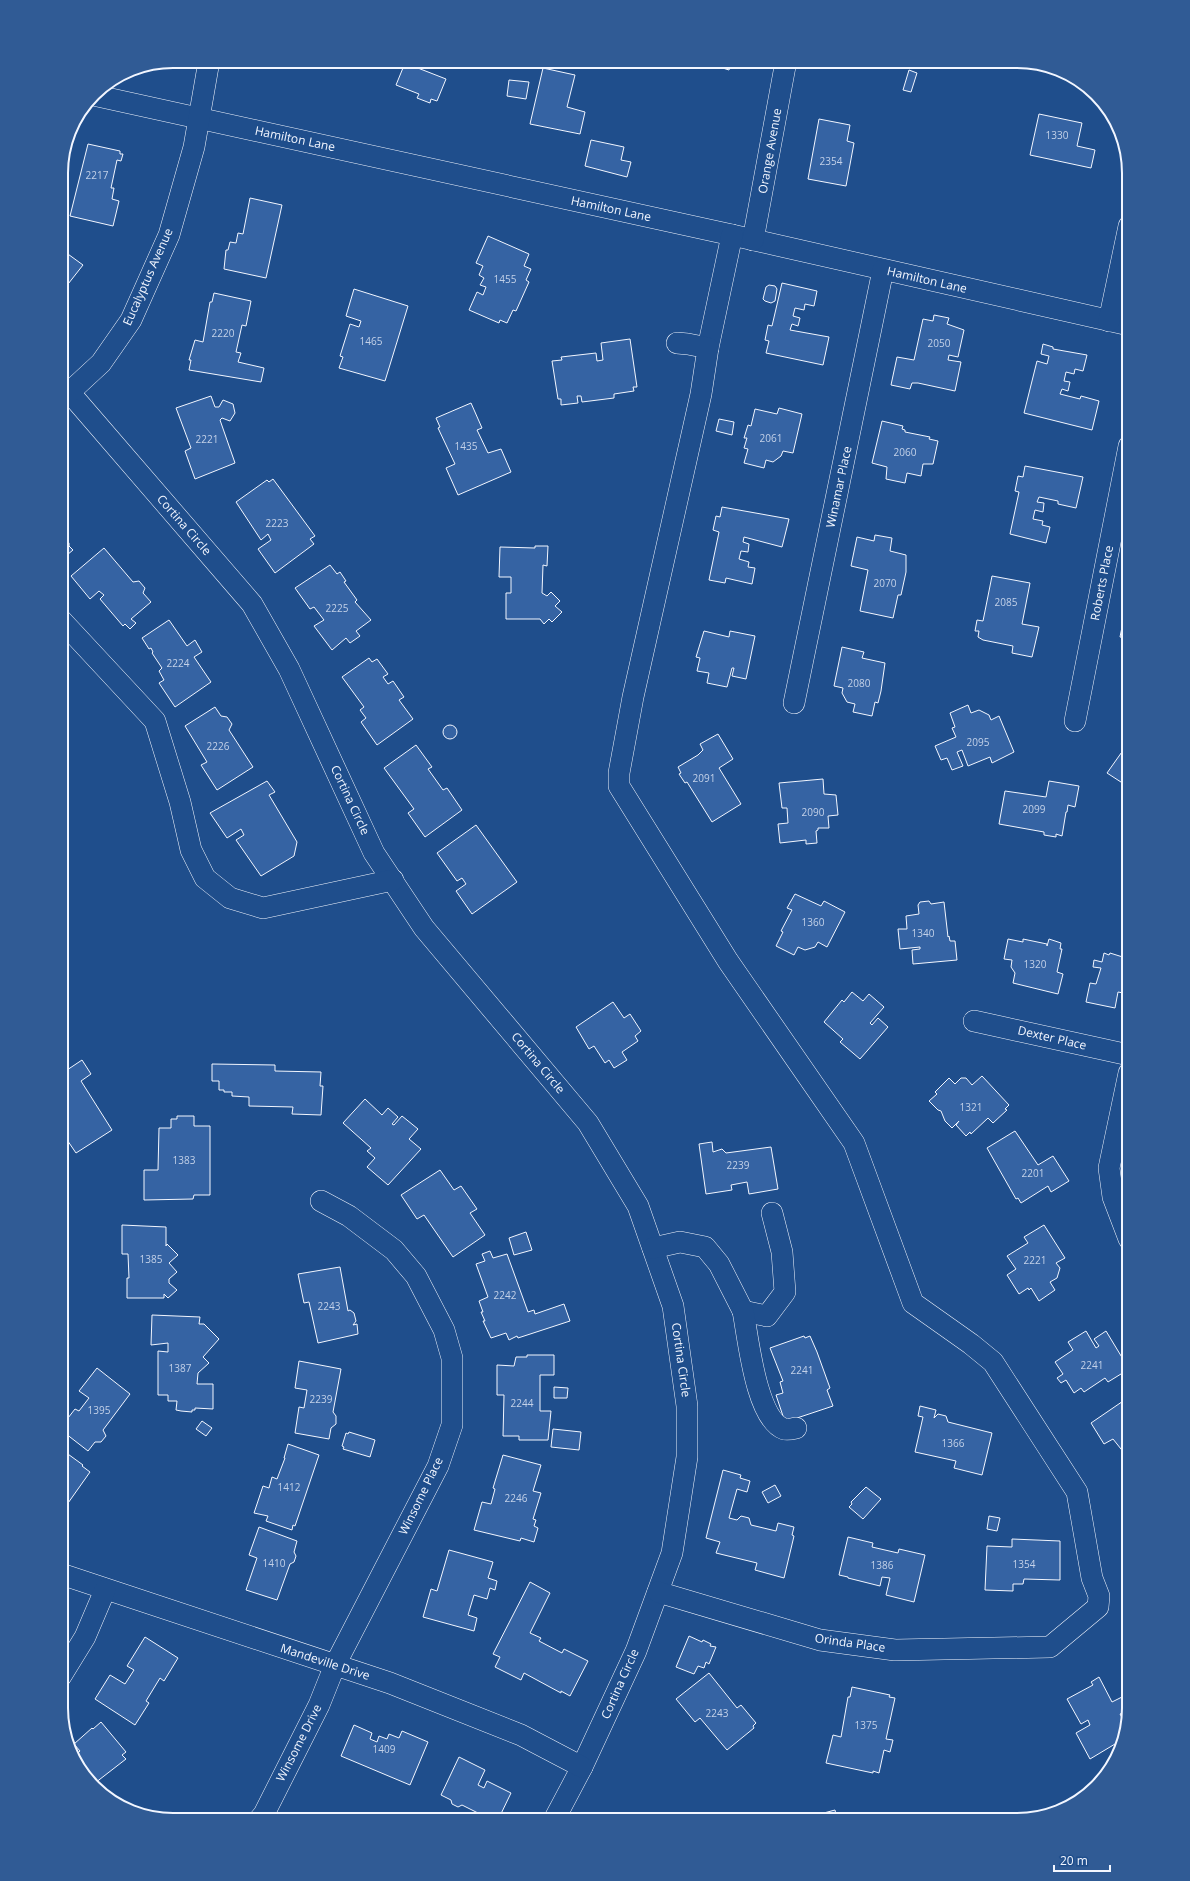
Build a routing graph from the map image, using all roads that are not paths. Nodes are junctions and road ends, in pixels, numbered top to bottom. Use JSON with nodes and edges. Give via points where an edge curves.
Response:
{"nodes":[{"id":1,"x":208,"y":68,"type":"edge"},
{"id":2,"x":785,"y":68,"type":"edge"},
{"id":3,"x":101,"y":97,"type":"edge"},
{"id":4,"x":199,"y":117,"type":"junction"},
{"id":5,"x":732,"y":235,"type":"junction"},
{"id":6,"x":752,"y":240,"type":"junction"},
{"id":7,"x":883,"y":270,"type":"junction"},
{"id":8,"x":1122,"y":294,"type":"edge"},
{"id":9,"x":1119,"y":323,"type":"edge"},
{"id":10,"x":677,"y":343,"type":"dead end"},
{"id":11,"x":708,"y":348,"type":"junction"},
{"id":12,"x":68,"y":393,"type":"edge"},
{"id":13,"x":68,"y":399,"type":"edge"},
{"id":14,"x":1122,"y":482,"type":"edge"},
{"id":15,"x":68,"y":628,"type":"edge"},
{"id":16,"x":794,"y":703,"type":"dead end"},
{"id":17,"x":1075,"y":721,"type":"dead end"},
{"id":18,"x":393,"y":880,"type":"junction"},
{"id":19,"x":974,"y":1020,"type":"dead end"},
{"id":20,"x":1122,"y":1053,"type":"edge"},
{"id":21,"x":1122,"y":1106,"type":"edge"},
{"id":22,"x":321,"y":1202,"type":"dead end"},
{"id":23,"x":772,"y":1214,"type":"dead end"},
{"id":24,"x":1122,"y":1221,"type":"edge"},
{"id":25,"x":653,"y":1248,"type":"junction"},
{"id":26,"x":743,"y":1311,"type":"junction"},
{"id":27,"x":796,"y":1428,"type":"dead end"},
{"id":28,"x":68,"y":1577,"type":"edge"},
{"id":29,"x":105,"y":1590,"type":"junction"},
{"id":30,"x":658,"y":1592,"type":"junction"},
{"id":31,"x":68,"y":1665,"type":"edge"},
{"id":32,"x":335,"y":1665,"type":"junction"},
{"id":33,"x":582,"y":1767,"type":"junction"},
{"id":34,"x":265,"y":1813,"type":"edge"},
{"id":35,"x":558,"y":1813,"type":"edge"}],
"edges":[{"from":1,"to":4,"type":"street","name":"Eucalyptus Avenue"},
{"from":2,"to":6,"type":"street","name":"Orange Avenue"},
{"from":3,"to":4,"type":"street","name":"Hamilton Lane"},
{"from":4,"to":5,"type":"street","name":"Hamilton Lane"},
{"from":4,"to":12,"type":"street","name":"Eucalyptus Avenue","via":[[194,147],[169,235],[131,320],[101,363]]},
{"from":5,"to":6,"type":"street","name":"Hamilton Lane"},
{"from":5,"to":11,"type":"street"},
{"from":6,"to":7,"type":"street","name":"Hamilton Lane"},
{"from":7,"to":9,"type":"street","name":"Hamilton Lane"},
{"from":7,"to":16,"type":"street","name":"Winamar Place"},
{"from":8,"to":9,"type":"street"},
{"from":10,"to":11,"type":"street"},
{"from":11,"to":30,"type":"street","name":"Orinda Place","via":[[701,394],[633,697],[619,773],[619,786],[728,961],[854,1143],[913,1303],[993,1362],[1077,1492],[1092,1578],[1099,1596],[1098,1606],[1050,1647],[895,1650],[820,1640]]},
{"from":13,"to":18,"type":"street","name":"Cortina Circle","via":[[252,604],[289,669],[374,852]]},
{"from":14,"to":17,"type":"street","name":"Roberts Place"},
{"from":15,"to":18,"type":"street","via":[[155,721],[180,802],[191,850],[205,878],[230,898],[263,908]]},
{"from":18,"to":25,"type":"street","name":"Cortina Circle","via":[[424,928],[588,1123],[638,1206]]},
{"from":19,"to":20,"type":"street","name":"Dexter Place"},
{"from":21,"to":24,"type":"street","via":[[1109,1168],[1113,1197]]},
{"from":22,"to":32,"type":"street","name":"Winsome Place","via":[[349,1216],[394,1250],[403,1260],[416,1276],[444,1330],[452,1358],[452,1425],[438,1466]]},
{"from":23,"to":26,"type":"street","via":[[782,1252],[785,1292],[767,1316]]},
{"from":25,"to":26,"type":"street","via":[[680,1242],[704,1247],[719,1264]]},
{"from":25,"to":30,"type":"street","name":"Cortina Circle","via":[[673,1306],[687,1406],[687,1457],[672,1553]]},
{"from":26,"to":27,"type":"street","via":[[752,1369],[761,1396],[775,1423],[785,1430]]},
{"from":28,"to":29,"type":"street","name":"Mandeville Drive"},
{"from":29,"to":31,"type":"street","via":[[85,1637]]},
{"from":29,"to":32,"type":"street","name":"Mandeville Drive"},
{"from":30,"to":33,"type":"street","name":"Cortina Circle","via":[[636,1651]]},
{"from":32,"to":33,"type":"street","name":"Mandeville Drive","via":[[390,1683],[521,1735]]},
{"from":32,"to":34,"type":"street","name":"Winsome Drive","via":[[319,1705]]},
{"from":33,"to":35,"type":"street","name":"Cortina Circle"}]}
